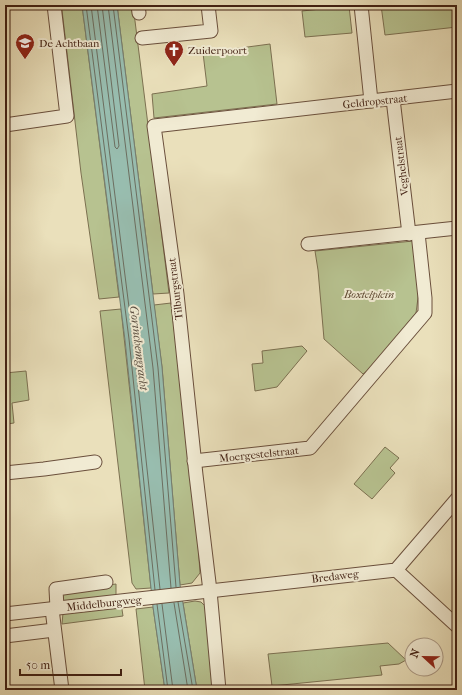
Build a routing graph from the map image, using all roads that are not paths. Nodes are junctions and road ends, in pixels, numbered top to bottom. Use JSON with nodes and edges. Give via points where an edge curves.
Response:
{"nodes":[{"id":1,"x":54,"y":5,"type":"edge"},
{"id":2,"x":208,"y":5,"type":"edge"},
{"id":3,"x":361,"y":5,"type":"edge"},
{"id":4,"x":142,"y":38,"type":"dead end"},
{"id":5,"x":457,"y":91,"type":"edge"},
{"id":6,"x":393,"y":99,"type":"junction"},
{"id":7,"x":371,"y":101,"type":"junction"},
{"id":8,"x":292,"y":110,"type":"joint"},
{"id":9,"x":5,"y":125,"type":"edge"},
{"id":10,"x":457,"y":228,"type":"edge"},
{"id":11,"x":416,"y":233,"type":"junction"},
{"id":12,"x":308,"y":244,"type":"dead end"},
{"id":13,"x":194,"y":461,"type":"junction"},
{"id":14,"x":95,"y":462,"type":"dead end"},
{"id":15,"x":5,"y":473,"type":"edge"},
{"id":16,"x":457,"y":500,"type":"edge"},
{"id":17,"x":396,"y":570,"type":"junction"},
{"id":18,"x":106,"y":582,"type":"dead end"},
{"id":19,"x":210,"y":591,"type":"junction"},
{"id":20,"x":182,"y":594,"type":"joint"},
{"id":21,"x":55,"y":608,"type":"junction"},
{"id":22,"x":5,"y":614,"type":"edge"},
{"id":23,"x":457,"y":626,"type":"edge"},
{"id":24,"x":54,"y":630,"type":"junction"},
{"id":25,"x":5,"y":636,"type":"edge"},
{"id":26,"x":62,"y":690,"type":"edge"},
{"id":27,"x":219,"y":690,"type":"edge"}],
"edges":[{"from":1,"to":9,"type":"street","via":[[67,116]]},
{"from":2,"to":4,"type":"street","via":[[211,31]]},
{"from":3,"to":7,"type":"street"},
{"from":5,"to":6,"type":"street","name":"Geldropstraat"},
{"from":6,"to":7,"type":"street","name":"Geldropstraat"},
{"from":6,"to":11,"type":"street","name":"Veghelstraat"},
{"from":7,"to":8,"type":"street","name":"Geldropstraat"},
{"from":8,"to":13,"type":"street","name":"Tilburgstraat","via":[[154,126],[177,294]]},
{"from":10,"to":11,"type":"street"},
{"from":11,"to":12,"type":"street"},
{"from":11,"to":13,"type":"street","name":"Moergestelstraat","via":[[425,313],[310,448]]},
{"from":13,"to":19,"type":"street","name":"Tilburgstraat"},
{"from":14,"to":15,"type":"street"},
{"from":16,"to":17,"type":"street"},
{"from":17,"to":19,"type":"street","name":"Bredaweg"},
{"from":17,"to":23,"type":"street"},
{"from":18,"to":21,"type":"street","name":"Middelburgweg","via":[[56,588]]},
{"from":19,"to":20,"type":"street","name":"Bredaweg"},
{"from":19,"to":27,"type":"street","name":"Tilburgstraat"},
{"from":20,"to":21,"type":"street","name":"Middelburgweg"},
{"from":21,"to":22,"type":"street","name":"Middelburgweg"},
{"from":21,"to":24,"type":"street"},
{"from":24,"to":25,"type":"street"},
{"from":24,"to":26,"type":"street"}]}
